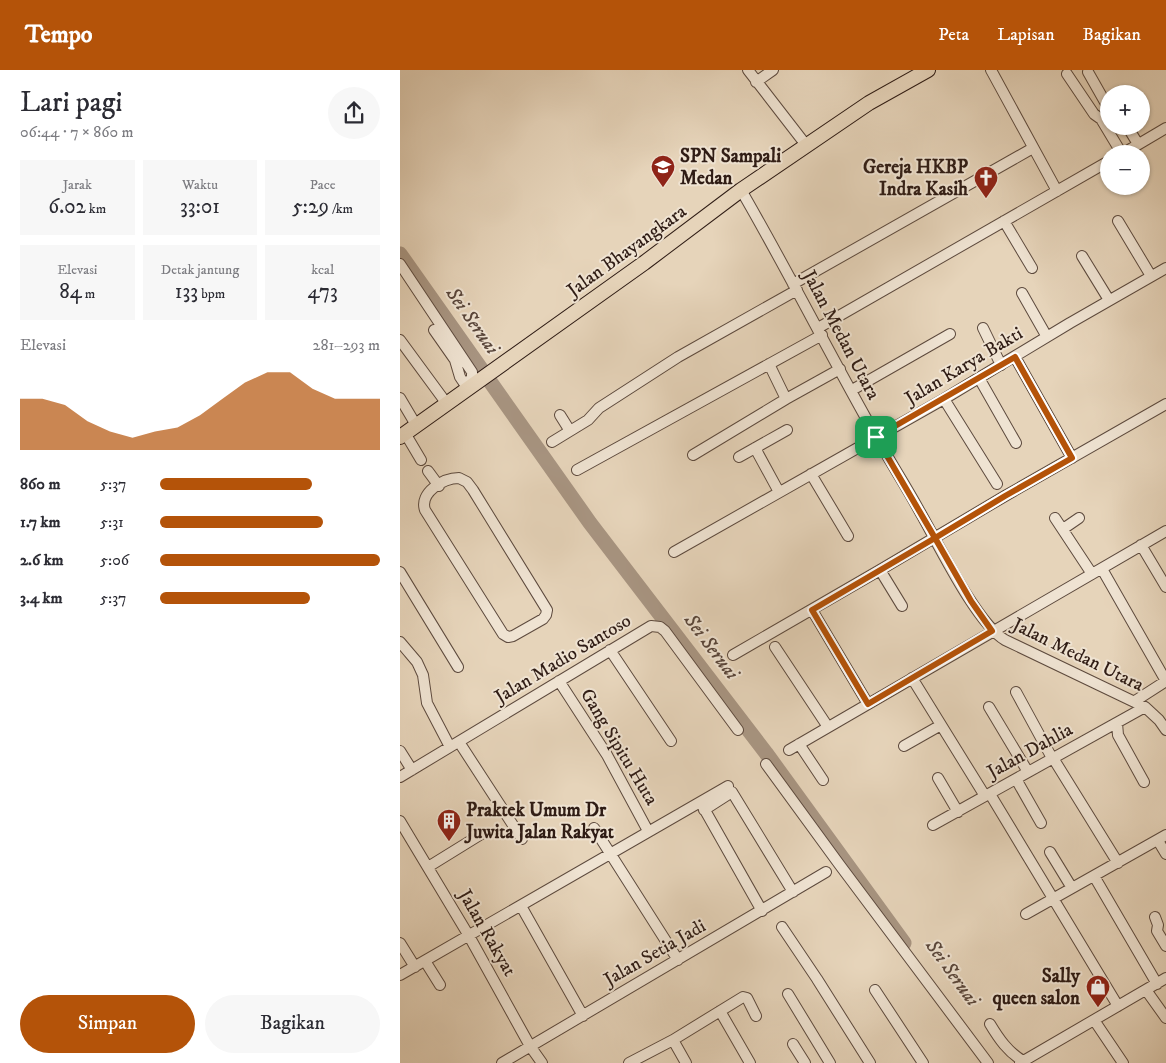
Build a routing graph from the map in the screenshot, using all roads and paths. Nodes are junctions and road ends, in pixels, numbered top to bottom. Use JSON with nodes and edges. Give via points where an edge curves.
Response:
{"nodes":[{"id":1,"x":748,"y":70,"type":"edge"},
{"id":2,"x":773,"y":70,"type":"edge"},
{"id":3,"x":928,"y":70,"type":"edge"},
{"id":4,"x":991,"y":70,"type":"edge"},
{"id":5,"x":1088,"y":72,"type":"dead end"},
{"id":6,"x":1067,"y":74,"type":"dead end"},
{"id":7,"x":756,"y":82,"type":"junction"},
{"id":8,"x":1100,"y":93,"type":"edge"},
{"id":9,"x":1166,"y":128,"type":"edge"},
{"id":10,"x":1132,"y":135,"type":"edge"},
{"id":11,"x":1138,"y":144,"type":"joint"},
{"id":12,"x":806,"y":145,"type":"junction"},
{"id":13,"x":1116,"y":145,"type":"edge"},
{"id":14,"x":1033,"y":148,"type":"junction"},
{"id":15,"x":1100,"y":166,"type":"edge"},
{"id":16,"x":741,"y":190,"type":"junction"},
{"id":17,"x":1057,"y":191,"type":"junction"},
{"id":18,"x":1004,"y":221,"type":"junction"},
{"id":19,"x":1118,"y":221,"type":"dead end"},
{"id":20,"x":1082,"y":256,"type":"dead end"},
{"id":21,"x":400,"y":264,"type":"edge"},
{"id":22,"x":1032,"y":268,"type":"dead end"},
{"id":23,"x":1166,"y":268,"type":"edge"},
{"id":24,"x":1151,"y":276,"type":"junction"},
{"id":25,"x":795,"y":287,"type":"junction"},
{"id":26,"x":1022,"y":293,"type":"dead end"},
{"id":27,"x":1109,"y":300,"type":"junction"},
{"id":28,"x":983,"y":328,"type":"dead end"},
{"id":29,"x":434,"y":330,"type":"dead end"},
{"id":30,"x":820,"y":331,"type":"junction"},
{"id":31,"x":950,"y":334,"type":"dead end"},
{"id":32,"x":1047,"y":337,"type":"junction"},
{"id":33,"x":400,"y":340,"type":"edge"},
{"id":34,"x":1015,"y":357,"type":"junction"},
{"id":35,"x":769,"y":364,"type":"junction"},
{"id":36,"x":1000,"y":365,"type":"junction"},
{"id":37,"x":840,"y":369,"type":"junction"},
{"id":38,"x":979,"y":378,"type":"junction"},
{"id":39,"x":470,"y":386,"type":"junction"},
{"id":40,"x":852,"y":390,"type":"junction"},
{"id":41,"x":400,"y":398,"type":"edge"},
{"id":42,"x":786,"y":399,"type":"junction"},
{"id":43,"x":944,"y":399,"type":"junction"},
{"id":44,"x":447,"y":404,"type":"junction"},
{"id":45,"x":1166,"y":404,"type":"edge"},
{"id":46,"x":560,"y":415,"type":"dead end"},
{"id":47,"x":570,"y":430,"type":"junction"},
{"id":48,"x":787,"y":430,"type":"dead end"},
{"id":49,"x":407,"y":432,"type":"edge"},
{"id":50,"x":876,"y":437,"type":"junction"},
{"id":51,"x":552,"y":442,"type":"dead end"},
{"id":52,"x":1016,"y":443,"type":"dead end"},
{"id":53,"x":755,"y":448,"type":"junction"},
{"id":54,"x":693,"y":455,"type":"dead end"},
{"id":55,"x":739,"y":456,"type":"dead end"},
{"id":56,"x":1072,"y":458,"type":"junction"},
{"id":57,"x":421,"y":460,"type":"dead end"},
{"id":58,"x":577,"y":470,"type":"dead end"},
{"id":59,"x":428,"y":471,"type":"dead end"},
{"id":60,"x":811,"y":474,"type":"junction"},
{"id":61,"x":998,"y":484,"type":"dead end"},
{"id":62,"x":439,"y":486,"type":"junction"},
{"id":63,"x":779,"y":492,"type":"junction"},
{"id":64,"x":1055,"y":518,"type":"dead end"},
{"id":65,"x":1079,"y":518,"type":"dead end"},
{"id":66,"x":1063,"y":529,"type":"junction"},
{"id":67,"x":1166,"y":531,"type":"edge"},
{"id":68,"x":848,"y":536,"type":"dead end"},
{"id":69,"x":935,"y":538,"type":"junction"},
{"id":70,"x":1141,"y":545,"type":"junction"},
{"id":71,"x":674,"y":552,"type":"dead end"},
{"id":72,"x":880,"y":570,"type":"junction"},
{"id":73,"x":400,"y":572,"type":"edge"},
{"id":74,"x":1097,"y":572,"type":"junction"},
{"id":75,"x":1166,"y":587,"type":"edge"},
{"id":76,"x":902,"y":606,"type":"dead end"},
{"id":77,"x":812,"y":610,"type":"junction"},
{"id":78,"x":992,"y":631,"type":"junction"},
{"id":79,"x":400,"y":642,"type":"edge"},
{"id":80,"x":779,"y":647,"type":"dead end"},
{"id":81,"x":610,"y":650,"type":"junction"},
{"id":82,"x":733,"y":655,"type":"dead end"},
{"id":83,"x":458,"y":667,"type":"dead end"},
{"id":84,"x":912,"y":678,"type":"junction"},
{"id":85,"x":559,"y":681,"type":"junction"},
{"id":86,"x":1166,"y":681,"type":"edge"},
{"id":87,"x":1016,"y":692,"type":"dead end"},
{"id":88,"x":1135,"y":701,"type":"junction"},
{"id":89,"x":868,"y":704,"type":"junction"},
{"id":90,"x":989,"y":706,"type":"dead end"},
{"id":91,"x":1145,"y":707,"type":"junction"},
{"id":92,"x":1117,"y":723,"type":"junction"},
{"id":93,"x":941,"y":725,"type":"junction"},
{"id":94,"x":831,"y":726,"type":"junction"},
{"id":95,"x":738,"y":730,"type":"dead end"},
{"id":96,"x":1166,"y":730,"type":"edge"},
{"id":97,"x":671,"y":741,"type":"dead end"},
{"id":98,"x":454,"y":744,"type":"junction"},
{"id":99,"x":799,"y":744,"type":"junction"},
{"id":100,"x":904,"y":746,"type":"dead end"},
{"id":101,"x":789,"y":750,"type":"dead end"},
{"id":102,"x":400,"y":751,"type":"edge"},
{"id":103,"x":1053,"y":758,"type":"junction"},
{"id":104,"x":766,"y":764,"type":"dead end"},
{"id":105,"x":412,"y":770,"type":"junction"},
{"id":106,"x":1028,"y":772,"type":"junction"},
{"id":107,"x":400,"y":777,"type":"edge"},
{"id":108,"x":938,"y":778,"type":"dead end"},
{"id":109,"x":1016,"y":779,"type":"junction"},
{"id":110,"x":823,"y":780,"type":"dead end"},
{"id":111,"x":1144,"y":782,"type":"dead end"},
{"id":112,"x":728,"y":786,"type":"dead end"},
{"id":113,"x":987,"y":795,"type":"junction"},
{"id":114,"x":702,"y":806,"type":"junction"},
{"id":115,"x":958,"y":812,"type":"junction"},
{"id":116,"x":400,"y":821,"type":"edge"},
{"id":117,"x":1041,"y":823,"type":"dead end"},
{"id":118,"x":932,"y":825,"type":"dead end"},
{"id":119,"x":594,"y":828,"type":"dead end"},
{"id":120,"x":648,"y":831,"type":"junction"},
{"id":121,"x":483,"y":833,"type":"dead end"},
{"id":122,"x":522,"y":839,"type":"dead end"},
{"id":123,"x":1164,"y":839,"type":"edge"},
{"id":124,"x":1050,"y":852,"type":"dead end"},
{"id":125,"x":611,"y":853,"type":"junction"},
{"id":126,"x":1166,"y":854,"type":"edge"},
{"id":127,"x":1118,"y":863,"type":"junction"},
{"id":128,"x":428,"y":867,"type":"junction"},
{"id":129,"x":826,"y":872,"type":"dead end"},
{"id":130,"x":1094,"y":876,"type":"junction"},
{"id":131,"x":1072,"y":888,"type":"junction"},
{"id":132,"x":793,"y":892,"type":"junction"},
{"id":133,"x":1052,"y":898,"type":"junction"},
{"id":134,"x":521,"y":906,"type":"junction"},
{"id":135,"x":762,"y":911,"type":"junction"},
{"id":136,"x":1026,"y":914,"type":"dead end"},
{"id":137,"x":1154,"y":917,"type":"dead end"},
{"id":138,"x":782,"y":927,"type":"dead end"},
{"id":139,"x":469,"y":936,"type":"junction"},
{"id":140,"x":400,"y":943,"type":"edge"},
{"id":141,"x":1166,"y":946,"type":"edge"},
{"id":142,"x":678,"y":960,"type":"junction"},
{"id":143,"x":426,"y":961,"type":"junction"},
{"id":144,"x":415,"y":966,"type":"junction"},
{"id":145,"x":400,"y":975,"type":"edge"},
{"id":146,"x":1166,"y":978,"type":"edge"},
{"id":147,"x":1157,"y":984,"type":"junction"},
{"id":148,"x":440,"y":985,"type":"dead end"},
{"id":149,"x":875,"y":990,"type":"dead end"},
{"id":150,"x":1146,"y":990,"type":"junction"},
{"id":151,"x":788,"y":994,"type":"dead end"},
{"id":152,"x":1118,"y":1006,"type":"junction"},
{"id":153,"x":720,"y":1011,"type":"junction"},
{"id":154,"x":583,"y":1016,"type":"junction"},
{"id":155,"x":756,"y":1016,"type":"dead end"},
{"id":156,"x":1166,"y":1018,"type":"edge"},
{"id":157,"x":1094,"y":1020,"type":"junction"},
{"id":158,"x":990,"y":1024,"type":"dead end"},
{"id":159,"x":673,"y":1040,"type":"junction"},
{"id":160,"x":793,"y":1044,"type":"dead end"},
{"id":161,"x":530,"y":1046,"type":"junction"},
{"id":162,"x":633,"y":1062,"type":"edge"},
{"id":163,"x":1021,"y":1062,"type":"edge"},
{"id":164,"x":502,"y":1063,"type":"edge"},
{"id":165,"x":542,"y":1063,"type":"edge"},
{"id":166,"x":686,"y":1063,"type":"edge"},
{"id":167,"x":750,"y":1063,"type":"edge"},
{"id":168,"x":804,"y":1063,"type":"edge"},
{"id":169,"x":830,"y":1063,"type":"edge"},
{"id":170,"x":870,"y":1063,"type":"edge"},
{"id":171,"x":922,"y":1063,"type":"edge"},
{"id":172,"x":988,"y":1063,"type":"edge"},
{"id":173,"x":1123,"y":1063,"type":"edge"}],
"edges":[{"from":1,"to":7,"type":"street"},
{"from":2,"to":7,"type":"street"},
{"from":3,"to":12,"type":"main road","name":"Jalan Bhayangkara","via":[[869,103]]},
{"from":4,"to":14,"type":"street"},
{"from":5,"to":8,"type":"street"},
{"from":6,"to":13,"type":"street"},
{"from":7,"to":12,"type":"street"},
{"from":9,"to":11,"type":"street"},
{"from":10,"to":11,"type":"street"},
{"from":12,"to":16,"type":"main road","name":"Jalan Bhayangkara"},
{"from":14,"to":17,"type":"street"},
{"from":14,"to":25,"type":"street"},
{"from":15,"to":17,"type":"street"},
{"from":16,"to":25,"type":"street","name":"Jalan Medan Utara"},
{"from":16,"to":39,"type":"main road","name":"Jalan Bhayangkara"},
{"from":17,"to":18,"type":"street"},
{"from":18,"to":22,"type":"street"},
{"from":18,"to":30,"type":"street"},
{"from":19,"to":24,"type":"street"},
{"from":20,"to":27,"type":"street"},
{"from":21,"to":39,"type":"street","via":[[472,372]]},
{"from":23,"to":24,"type":"street","name":"Jalan Karya Bakti"},
{"from":24,"to":27,"type":"street","name":"Jalan Karya Bakti"},
{"from":25,"to":30,"type":"street","name":"Jalan Medan Utara"},
{"from":25,"to":47,"type":"street","via":[[678,357]]},
{"from":26,"to":32,"type":"street"},
{"from":27,"to":32,"type":"street","name":"Jalan Karya Bakti"},
{"from":28,"to":36,"type":"street"},
{"from":29,"to":39,"type":"street","via":[[455,360],[460,377]]},
{"from":30,"to":35,"type":"street"},
{"from":30,"to":37,"type":"street","name":"Jalan Medan Utara"},
{"from":31,"to":40,"type":"street"},
{"from":32,"to":34,"type":"street","name":"Jalan Karya Bakti"},
{"from":33,"to":44,"type":"street"},
{"from":34,"to":36,"type":"street","name":"Jalan Karya Bakti"},
{"from":34,"to":56,"type":"street"},
{"from":35,"to":42,"type":"street"},
{"from":35,"to":58,"type":"street"},
{"from":36,"to":38,"type":"street","name":"Jalan Karya Bakti"},
{"from":37,"to":40,"type":"street","name":"Jalan Medan Utara"},
{"from":37,"to":42,"type":"street"},
{"from":38,"to":43,"type":"street","name":"Jalan Karya Bakti"},
{"from":38,"to":52,"type":"street"},
{"from":39,"to":44,"type":"main road","name":"Jalan Bhayangkara"},
{"from":40,"to":50,"type":"street","name":"Jalan Medan Utara"},
{"from":41,"to":49,"type":"street"},
{"from":42,"to":54,"type":"street"},
{"from":43,"to":50,"type":"street","name":"Jalan Karya Bakti"},
{"from":43,"to":61,"type":"street"},
{"from":44,"to":49,"type":"main road","name":"Jalan Bhayangkara"},
{"from":45,"to":56,"type":"street"},
{"from":46,"to":47,"type":"street"},
{"from":47,"to":51,"type":"street"},
{"from":48,"to":53,"type":"street"},
{"from":49,"to":57,"type":"street"},
{"from":50,"to":60,"type":"street","name":"Jalan Karya Bakti"},
{"from":50,"to":69,"type":"street","name":"Jalan Medan Utara"},
{"from":53,"to":55,"type":"street"},
{"from":53,"to":63,"type":"street"},
{"from":56,"to":69,"type":"street"},
{"from":59,"to":62,"type":"street"},
{"from":60,"to":63,"type":"street","name":"Jalan Karya Bakti"},
{"from":60,"to":68,"type":"street"},
{"from":62,"to":62,"type":"street","via":[[450,479],[459,478],[467,482],[545,607],[547,612],[543,619],[515,636],[503,634],[425,510],[425,497]]},
{"from":63,"to":71,"type":"street","name":"Jalan Karya Bakti"},
{"from":64,"to":66,"type":"street"},
{"from":65,"to":66,"type":"street"},
{"from":66,"to":74,"type":"street"},
{"from":67,"to":70,"type":"street"},
{"from":69,"to":72,"type":"street"},
{"from":69,"to":78,"type":"street","name":"Jalan Medan Utara"},
{"from":70,"to":74,"type":"street"},
{"from":70,"to":75,"type":"street"},
{"from":72,"to":76,"type":"street"},
{"from":72,"to":77,"type":"street"},
{"from":73,"to":83,"type":"street"},
{"from":74,"to":78,"type":"street"},
{"from":74,"to":86,"type":"street"},
{"from":77,"to":82,"type":"street"},
{"from":77,"to":89,"type":"street"},
{"from":78,"to":84,"type":"street"},
{"from":78,"to":88,"type":"street","name":"Jalan Medan Utara"},
{"from":79,"to":98,"type":"street","via":[[417,662],[424,676],[427,703]]},
{"from":80,"to":94,"type":"street"},
{"from":81,"to":85,"type":"street","name":"Jalan Madio Santoso"},
{"from":81,"to":95,"type":"street","name":"Jalan Madio Santoso","via":[[647,628],[662,628]]},
{"from":81,"to":97,"type":"street"},
{"from":84,"to":89,"type":"street"},
{"from":84,"to":93,"type":"street"},
{"from":85,"to":98,"type":"street","name":"Jalan Madio Santoso"},
{"from":85,"to":120,"type":"street","name":"Gang Sipitu Huta","via":[[606,755]]},
{"from":86,"to":88,"type":"street"},
{"from":87,"to":103,"type":"street"},
{"from":88,"to":91,"type":"street","name":"Jalan Medan Utara"},
{"from":89,"to":94,"type":"street"},
{"from":90,"to":106,"type":"street"},
{"from":91,"to":92,"type":"street","name":"Jalan Dahlia"},
{"from":91,"to":96,"type":"street","name":"Jalan Medan Utara"},
{"from":92,"to":103,"type":"street","name":"Jalan Dahlia"},
{"from":92,"to":111,"type":"street","via":[[1118,736]]},
{"from":93,"to":100,"type":"street"},
{"from":93,"to":113,"type":"street"},
{"from":94,"to":99,"type":"street"},
{"from":98,"to":105,"type":"street","name":"Jalan Madio Santoso"},
{"from":98,"to":122,"type":"street"},
{"from":99,"to":101,"type":"street"},
{"from":99,"to":110,"type":"street"},
{"from":102,"to":105,"type":"street"},
{"from":103,"to":106,"type":"street","name":"Jalan Dahlia"},
{"from":103,"to":127,"type":"street"},
{"from":104,"to":172,"type":"street"},
{"from":105,"to":107,"type":"street","name":"Jalan Madio Santoso"},
{"from":106,"to":109,"type":"street","name":"Jalan Dahlia"},
{"from":108,"to":115,"type":"street"},
{"from":109,"to":113,"type":"street","name":"Jalan Dahlia"},
{"from":109,"to":117,"type":"street"},
{"from":112,"to":114,"type":"street"},
{"from":113,"to":115,"type":"street","name":"Jalan Dahlia"},
{"from":113,"to":133,"type":"street"},
{"from":114,"to":120,"type":"street"},
{"from":114,"to":132,"type":"street","via":[[732,792]]},
{"from":114,"to":135,"type":"street"},
{"from":115,"to":118,"type":"street","name":"Jalan Dahlia"},
{"from":116,"to":128,"type":"street","name":"Jalan Rakyat"},
{"from":119,"to":125,"type":"street"},
{"from":120,"to":125,"type":"street"},
{"from":121,"to":128,"type":"street"},
{"from":123,"to":126,"type":"street"},
{"from":123,"to":127,"type":"street"},
{"from":124,"to":131,"type":"street"},
{"from":125,"to":134,"type":"street"},
{"from":125,"to":142,"type":"street"},
{"from":127,"to":130,"type":"street"},
{"from":128,"to":139,"type":"street","name":"Jalan Rakyat"},
{"from":129,"to":132,"type":"street","name":"Jalan Setia Jadi"},
{"from":130,"to":131,"type":"street"},
{"from":130,"to":147,"type":"street"},
{"from":131,"to":133,"type":"street"},
{"from":132,"to":135,"type":"street","name":"Jalan Setia Jadi"},
{"from":133,"to":136,"type":"street"},
{"from":133,"to":152,"type":"street"},
{"from":134,"to":139,"type":"street"},
{"from":134,"to":154,"type":"street"},
{"from":135,"to":142,"type":"street","name":"Jalan Setia Jadi"},
{"from":137,"to":141,"type":"street","via":[[1157,931]]},
{"from":138,"to":170,"type":"street"},
{"from":139,"to":143,"type":"street"},
{"from":139,"to":161,"type":"street","name":"Jalan Rakyat"},
{"from":140,"to":144,"type":"street"},
{"from":142,"to":154,"type":"street","name":"Jalan Setia Jadi"},
{"from":143,"to":144,"type":"street"},
{"from":143,"to":148,"type":"street"},
{"from":144,"to":145,"type":"street"},
{"from":146,"to":147,"type":"street"},
{"from":147,"to":150,"type":"street"},
{"from":149,"to":171,"type":"street"},
{"from":150,"to":152,"type":"street"},
{"from":150,"to":156,"type":"street"},
{"from":151,"to":169,"type":"street"},
{"from":152,"to":157,"type":"street"},
{"from":153,"to":155,"type":"street","via":[[745,997]]},
{"from":153,"to":159,"type":"street"},
{"from":153,"to":167,"type":"street"},
{"from":154,"to":161,"type":"street","name":"Jalan Setia Jadi"},
{"from":157,"to":163,"type":"street"},
{"from":157,"to":173,"type":"street"},
{"from":158,"to":163,"type":"street"},
{"from":159,"to":162,"type":"street"},
{"from":159,"to":166,"type":"street"},
{"from":160,"to":168,"type":"street"},
{"from":161,"to":164,"type":"street","name":"Jalan Setia Jadi"},
{"from":161,"to":165,"type":"street","name":"Jalan Rakyat"}]}
